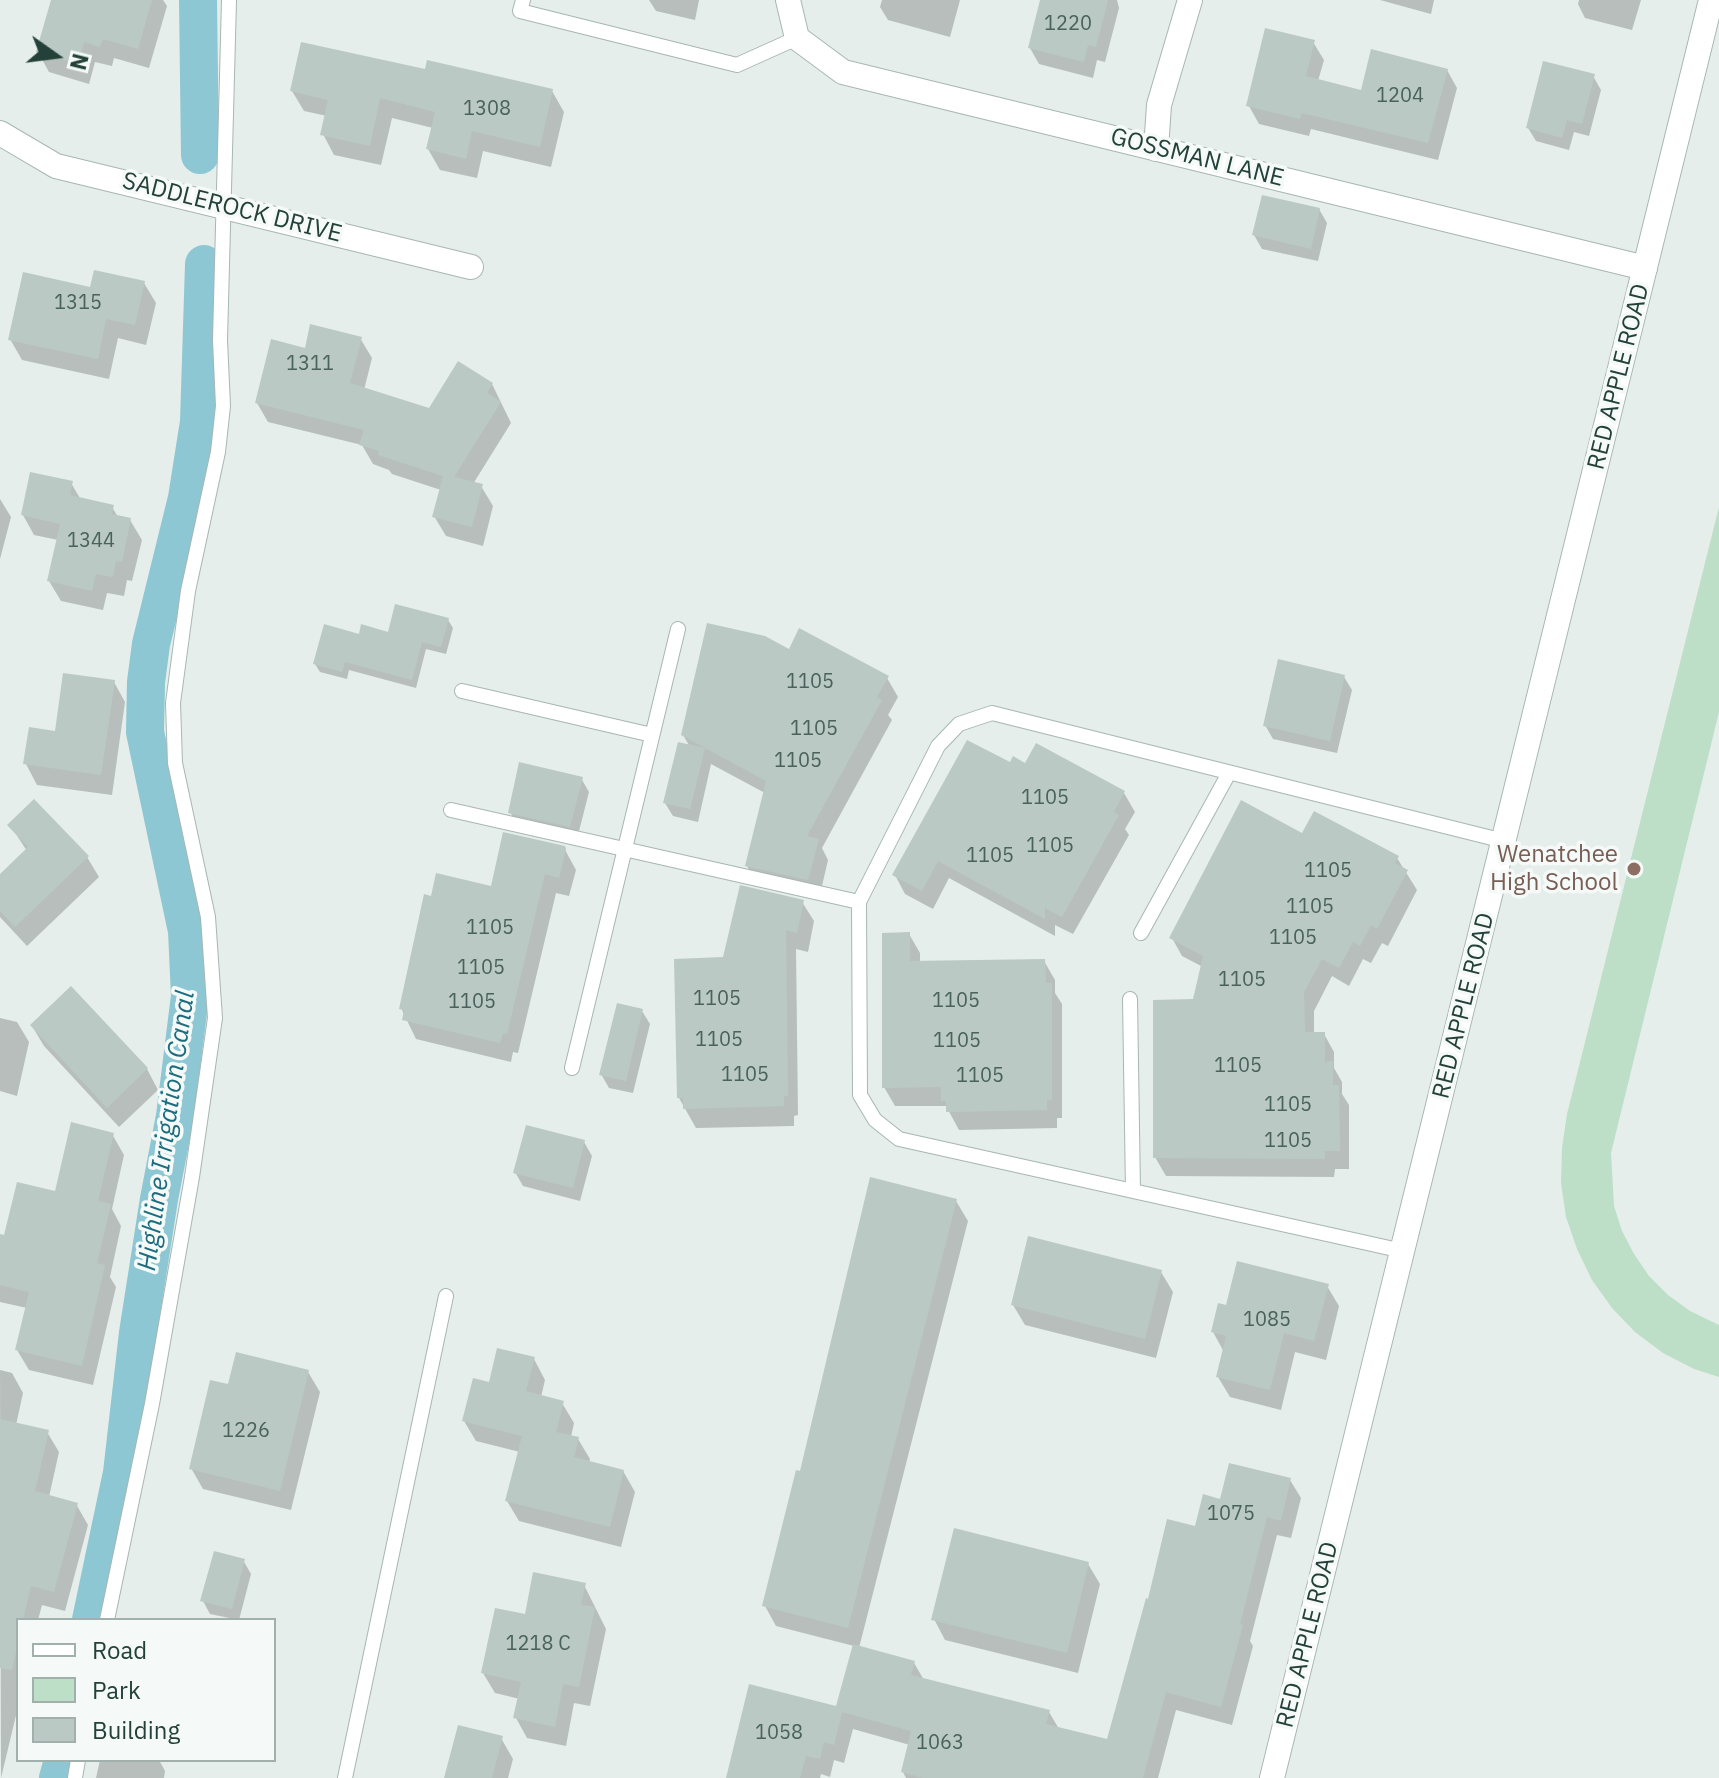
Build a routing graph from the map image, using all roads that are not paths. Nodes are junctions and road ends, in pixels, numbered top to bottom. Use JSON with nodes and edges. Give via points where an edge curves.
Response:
{"nodes":[{"id":1,"x":229,"y":0,"type":"edge"},
{"id":2,"x":523,"y":0,"type":"edge"},
{"id":3,"x":788,"y":0,"type":"edge"},
{"id":4,"x":1190,"y":0,"type":"edge"},
{"id":5,"x":1711,"y":0,"type":"edge"},
{"id":6,"x":797,"y":38,"type":"junction"},
{"id":7,"x":0,"y":133,"type":"edge"},
{"id":8,"x":1156,"y":149,"type":"junction"},
{"id":9,"x":223,"y":205,"type":"junction"},
{"id":10,"x":471,"y":267,"type":"dead end"},
{"id":11,"x":1645,"y":268,"type":"junction"},
{"id":12,"x":678,"y":629,"type":"dead end"},
{"id":13,"x":462,"y":691,"type":"dead end"},
{"id":14,"x":652,"y":735,"type":"junction"},
{"id":15,"x":1229,"y":773,"type":"junction"},
{"id":16,"x":451,"y":810,"type":"dead end"},
{"id":17,"x":1504,"y":841,"type":"junction"},
{"id":18,"x":626,"y":849,"type":"junction"},
{"id":19,"x":859,"y":902,"type":"junction"},
{"id":20,"x":1141,"y":933,"type":"dead end"},
{"id":21,"x":1130,"y":999,"type":"dead end"},
{"id":22,"x":572,"y":1068,"type":"dead end"},
{"id":23,"x":1133,"y":1191,"type":"junction"},
{"id":24,"x":1403,"y":1251,"type":"junction"},
{"id":25,"x":446,"y":1296,"type":"dead end"},
{"id":26,"x":107,"y":1618,"type":"edge"},
{"id":27,"x":345,"y":1778,"type":"edge"},
{"id":28,"x":1272,"y":1778,"type":"edge"}],
"edges":[{"from":1,"to":9,"type":"lane"},
{"from":2,"to":6,"type":"lane","via":[[520,11],[737,65]]},
{"from":3,"to":6,"type":"street"},
{"from":4,"to":8,"type":"street","via":[[1159,105]]},
{"from":5,"to":11,"type":"street","name":"RED APPLE ROAD"},
{"from":6,"to":8,"type":"street","name":"GOSSMAN LANE","via":[[843,72]]},
{"from":7,"to":9,"type":"street","name":"SADDLEROCK DRIVE","via":[[56,166]]},
{"from":8,"to":11,"type":"street","name":"GOSSMAN LANE"},
{"from":9,"to":10,"type":"street","name":"SADDLEROCK DRIVE"},
{"from":9,"to":26,"type":"lane","via":[[223,406],[173,703],[175,763],[208,917],[215,1018],[149,1419]]},
{"from":11,"to":17,"type":"street","name":"RED APPLE ROAD"},
{"from":12,"to":14,"type":"lane"},
{"from":13,"to":14,"type":"lane"},
{"from":14,"to":18,"type":"lane"},
{"from":15,"to":17,"type":"lane"},
{"from":15,"to":19,"type":"lane","via":[[992,713],[959,724],[938,746]]},
{"from":15,"to":20,"type":"lane"},
{"from":16,"to":18,"type":"lane"},
{"from":17,"to":24,"type":"street","name":"RED APPLE ROAD"},
{"from":18,"to":19,"type":"lane"},
{"from":18,"to":22,"type":"lane"},
{"from":19,"to":23,"type":"lane","via":[[860,1095],[875,1120],[899,1139]]},
{"from":21,"to":23,"type":"lane"},
{"from":23,"to":24,"type":"lane"},
{"from":24,"to":28,"type":"street","name":"RED APPLE ROAD"},
{"from":25,"to":27,"type":"lane"}]}
